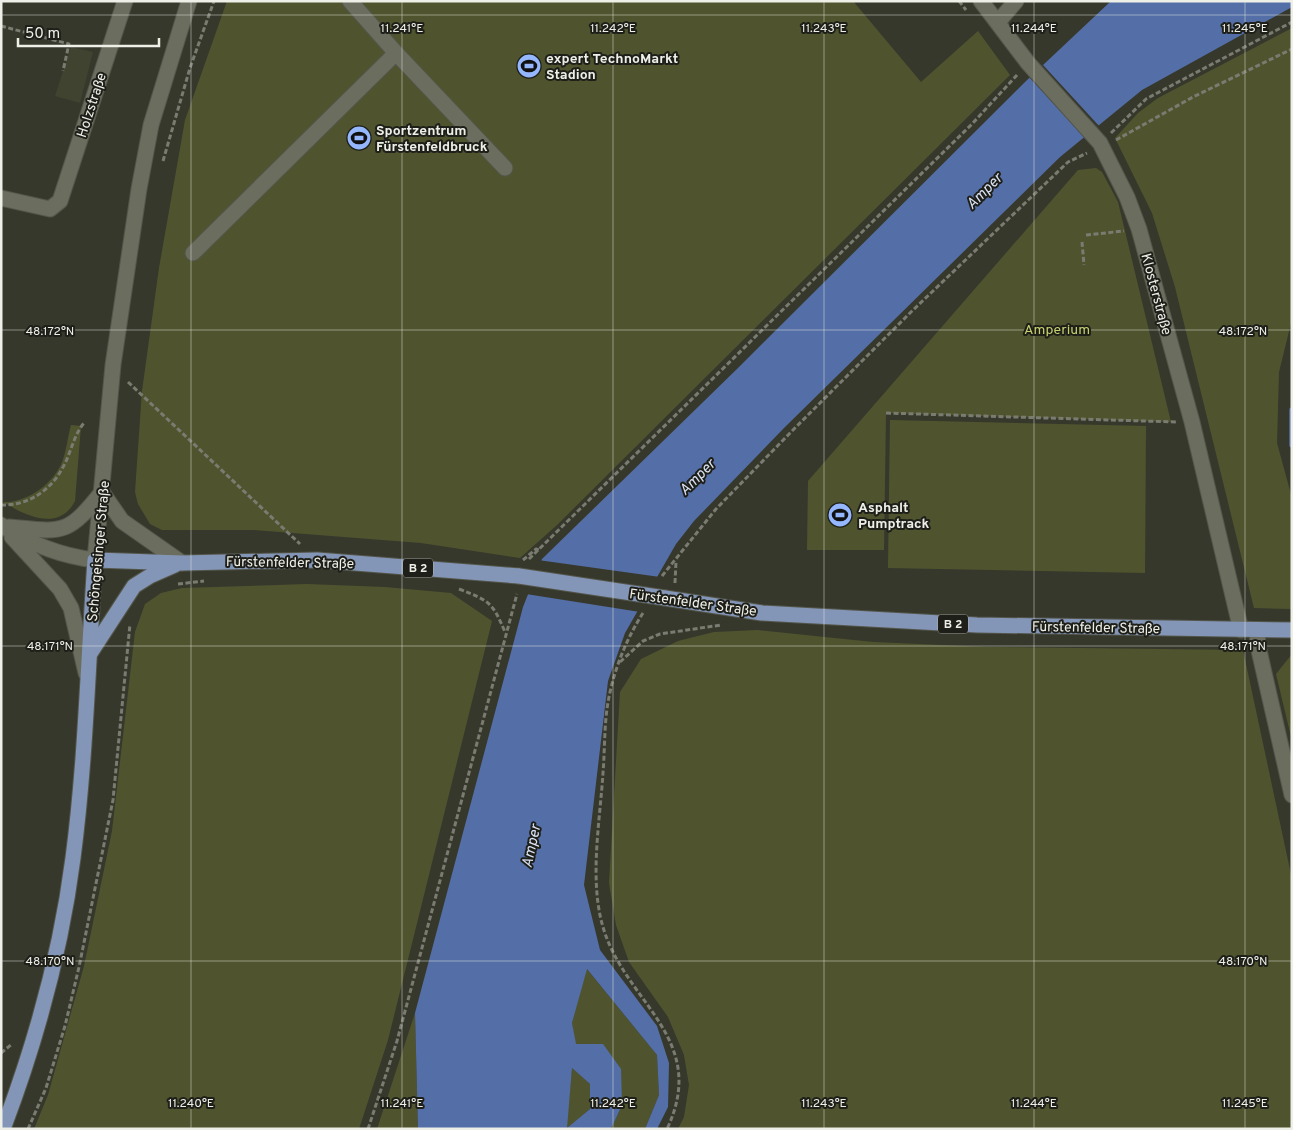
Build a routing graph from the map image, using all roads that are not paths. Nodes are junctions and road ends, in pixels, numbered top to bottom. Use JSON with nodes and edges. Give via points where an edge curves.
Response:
{"nodes":[{"id":1,"x":125,"y":1,"type":"edge"},
{"id":2,"x":189,"y":1,"type":"edge"},
{"id":3,"x":350,"y":1,"type":"edge"},
{"id":4,"x":981,"y":1,"type":"edge"},
{"id":5,"x":1016,"y":1,"type":"edge"},
{"id":6,"x":998,"y":22,"type":"junction"},
{"id":7,"x":396,"y":52,"type":"junction"},
{"id":8,"x":505,"y":168,"type":"dead end"},
{"id":9,"x":1,"y":198,"type":"edge"},
{"id":10,"x":193,"y":253,"type":"dead end"},
{"id":11,"x":102,"y":492,"type":"junction"},
{"id":12,"x":2,"y":526,"type":"edge"},
{"id":13,"x":95,"y":560,"type":"junction"},
{"id":14,"x":182,"y":563,"type":"junction"},
{"id":15,"x":1241,"y":630,"type":"junction"},
{"id":16,"x":1258,"y":630,"type":"junction"},
{"id":17,"x":1292,"y":630,"type":"edge"},
{"id":18,"x":90,"y":653,"type":"junction"},
{"id":19,"x":88,"y":682,"type":"junction"},
{"id":20,"x":1292,"y":796,"type":"edge"},
{"id":21,"x":3,"y":1129,"type":"edge"}],
"edges":[{"from":1,"to":9,"type":"street","name":"Holzstraße","via":[[63,193],[55,207],[50,209]]},
{"from":2,"to":11,"type":"street","name":"Schöngeisinger Straße","via":[[151,125],[139,189],[113,366]]},
{"from":3,"to":7,"type":"street"},
{"from":4,"to":6,"type":"street","name":"Klosterstraße"},
{"from":5,"to":6,"type":"street"},
{"from":6,"to":15,"type":"street","name":"Klosterstraße","via":[[1032,67],[1098,140],[1127,196],[1192,422]]},
{"from":7,"to":8,"type":"street"},
{"from":7,"to":10,"type":"street"},
{"from":11,"to":12,"type":"street","via":[[78,521],[63,529],[52,531]]},
{"from":11,"to":13,"type":"street","name":"Schöngeisinger Straße"},
{"from":11,"to":14,"type":"street","via":[[122,522]]},
{"from":12,"to":13,"type":"street","via":[[37,545],[72,557]]},
{"from":12,"to":19,"type":"street","via":[[60,589],[72,608]]},
{"from":13,"to":14,"type":"main road","name":"Fürstenfelder Straße"},
{"from":13,"to":18,"type":"main road","name":"Schöngeisinger Straße"},
{"from":14,"to":15,"type":"main road","name":"Fürstenfelder Straße","number":"B 2","bridge":true,"via":[[317,560],[519,576],[762,612],[977,626]]},
{"from":14,"to":18,"type":"main road","via":[[134,586]]},
{"from":15,"to":16,"type":"main road","name":"Fürstenfelder Straße","number":"B 2"},
{"from":16,"to":17,"type":"main road","name":"Fürstenfelder Straße","number":"B 2"},
{"from":16,"to":20,"type":"street","via":[[1258,646]]},
{"from":18,"to":19,"type":"main road","name":"Schöngeisinger Straße"},
{"from":19,"to":21,"type":"main road","name":"Schöngeisinger Straße","via":[[78,820],[64,911],[36,1036]]}]}
